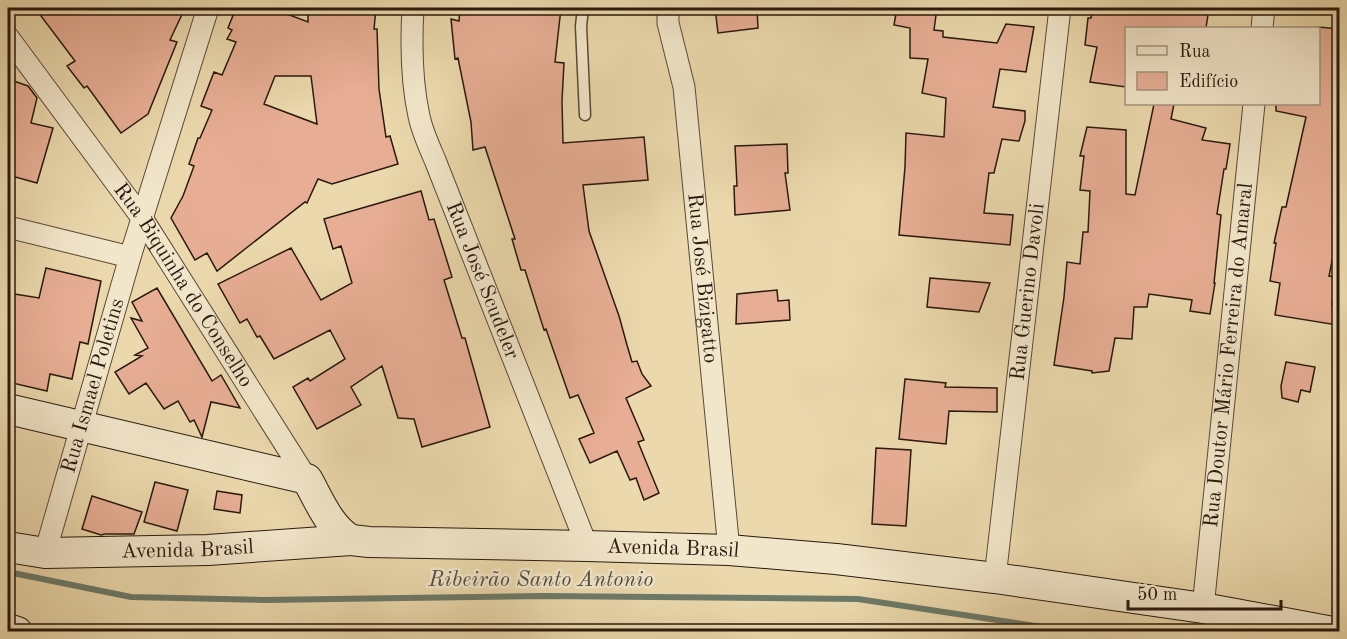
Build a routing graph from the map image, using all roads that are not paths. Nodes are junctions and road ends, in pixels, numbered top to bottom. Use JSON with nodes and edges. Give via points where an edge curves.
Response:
{"nodes":[{"id":1,"x":208,"y":8,"type":"edge"},
{"id":2,"x":413,"y":8,"type":"edge"},
{"id":3,"x":583,"y":8,"type":"edge"},
{"id":4,"x":668,"y":8,"type":"edge"},
{"id":5,"x":1060,"y":8,"type":"edge"},
{"id":6,"x":1264,"y":8,"type":"edge"},
{"id":7,"x":1262,"y":27,"type":"edge"},
{"id":8,"x":8,"y":37,"type":"edge"},
{"id":9,"x":1254,"y":105,"type":"edge"},
{"id":10,"x":585,"y":115,"type":"dead end"},
{"id":11,"x":142,"y":218,"type":"junction"},
{"id":12,"x":8,"y":227,"type":"edge"},
{"id":13,"x":130,"y":257,"type":"junction"},
{"id":14,"x":8,"y":409,"type":"edge"},
{"id":15,"x":82,"y":426,"type":"junction"},
{"id":16,"x":307,"y":479,"type":"junction"},
{"id":17,"x":351,"y":540,"type":"junction"},
{"id":18,"x":587,"y":546,"type":"junction"},
{"id":19,"x":8,"y":547,"type":"edge"},
{"id":20,"x":729,"y":550,"type":"junction"},
{"id":21,"x":45,"y":553,"type":"junction"},
{"id":22,"x":995,"y":578,"type":"junction"},
{"id":23,"x":1203,"y":608,"type":"junction"},
{"id":24,"x":8,"y":629,"type":"edge"},
{"id":25,"x":17,"y":632,"type":"edge"},
{"id":26,"x":1333,"y":632,"type":"edge"}],
"edges":[{"from":1,"to":11,"type":"street","name":"Rua Ismael Poletins"},
{"from":2,"to":18,"type":"street","name":"Rua José Scudeler","via":[[413,82],[419,117]]},
{"from":3,"to":10,"type":"lane"},
{"from":4,"to":20,"type":"street","name":"Rua José Bizigatto","via":[[668,24],[684,87]]},
{"from":5,"to":22,"type":"street","name":"Rua Guerino Davoli"},
{"from":6,"to":7,"type":"street"},
{"from":8,"to":11,"type":"street","name":"Rua Biquinha do Conselho"},
{"from":9,"to":23,"type":"street","name":"Rua Doutor Mário Ferreira do Amaral"},
{"from":11,"to":13,"type":"street","name":"Rua Ismael Poletins"},
{"from":11,"to":16,"type":"street","name":"Rua Biquinha do Conselho"},
{"from":12,"to":13,"type":"street"},
{"from":13,"to":15,"type":"street","name":"Rua Ismael Poletins"},
{"from":14,"to":15,"type":"main road"},
{"from":15,"to":16,"type":"main road"},
{"from":15,"to":21,"type":"street","name":"Rua Ismael Poletins"},
{"from":16,"to":17,"type":"main road","name":"Rua Biquinha do Conselho","via":[[332,523]]},
{"from":17,"to":18,"type":"main road","name":"Avenida Brasil"},
{"from":17,"to":21,"type":"main road","name":"Avenida Brasil","via":[[208,550]]},
{"from":18,"to":20,"type":"main road","name":"Avenida Brasil"},
{"from":19,"to":21,"type":"main road","name":"Avenida Brasil"},
{"from":20,"to":22,"type":"main road","name":"Avenida Brasil"},
{"from":22,"to":23,"type":"main road","name":"Avenida Brasil"},
{"from":23,"to":26,"type":"main road","name":"Avenida Brasil"},
{"from":24,"to":25,"type":"main road"}]}
